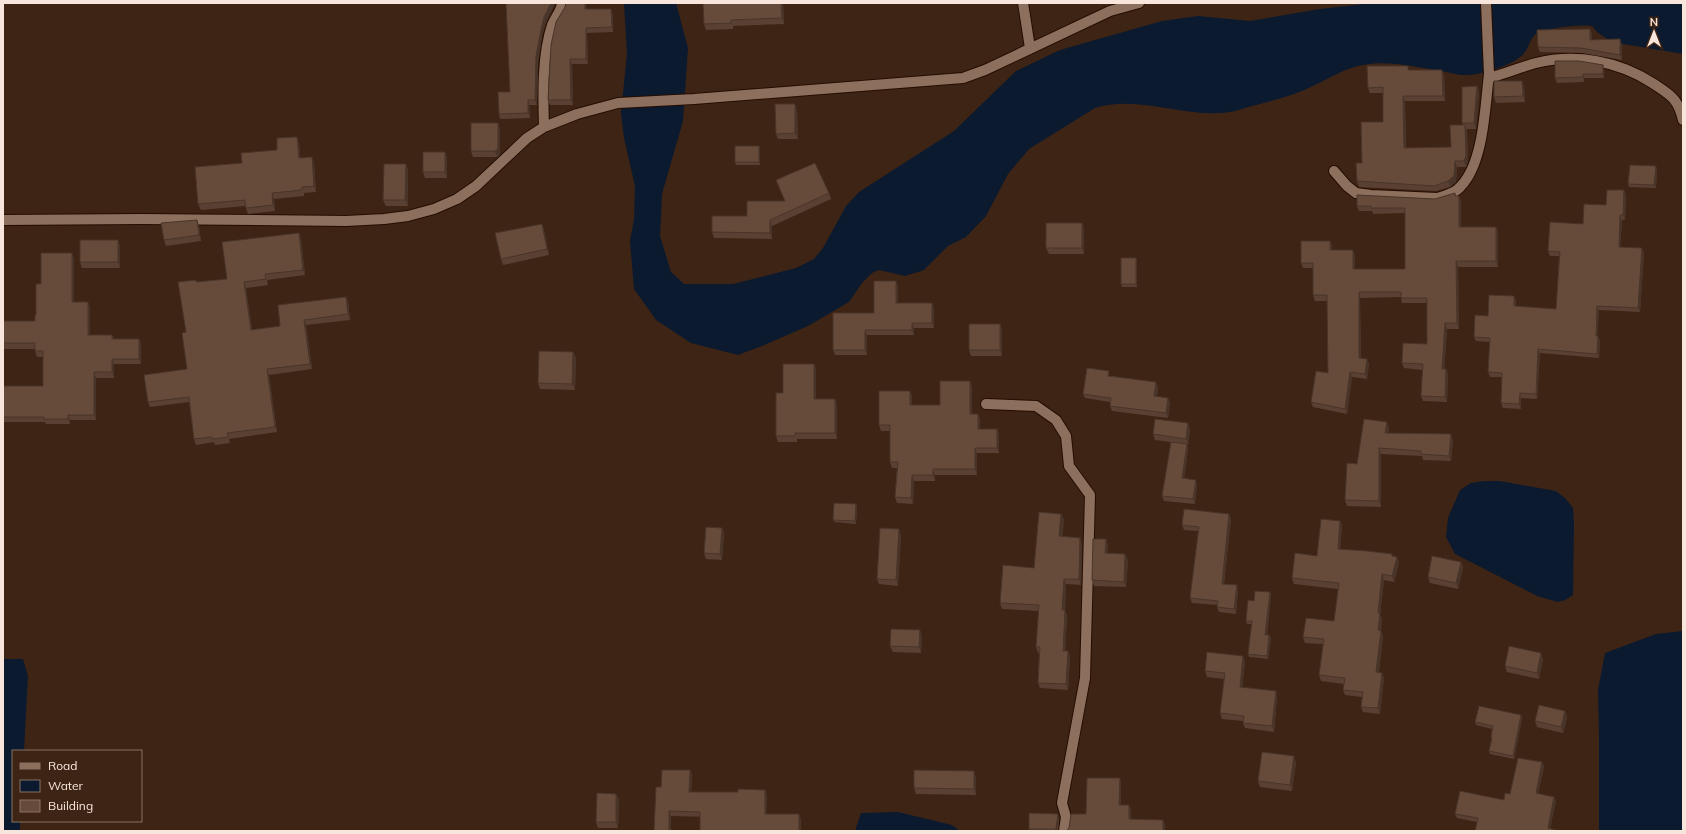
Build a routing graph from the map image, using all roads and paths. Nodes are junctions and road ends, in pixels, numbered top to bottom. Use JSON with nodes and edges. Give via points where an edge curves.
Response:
{"nodes":[{"id":1,"x":562,"y":3,"type":"edge"},
{"id":2,"x":1023,"y":3,"type":"edge"},
{"id":3,"x":1139,"y":3,"type":"edge"},
{"id":4,"x":1486,"y":3,"type":"edge"},
{"id":5,"x":1030,"y":48,"type":"junction"},
{"id":6,"x":1489,"y":73,"type":"junction"},
{"id":7,"x":1683,"y":120,"type":"edge"},
{"id":8,"x":544,"y":127,"type":"junction"},
{"id":9,"x":1334,"y":171,"type":"dead end"},
{"id":10,"x":3,"y":220,"type":"edge"},
{"id":11,"x":986,"y":404,"type":"dead end"},
{"id":12,"x":1064,"y":831,"type":"edge"}],
"edges":[{"from":1,"to":8,"type":"street","via":[[552,25],[547,47],[543,99]]},
{"from":2,"to":5,"type":"street"},
{"from":3,"to":5,"type":"street","via":[[1110,11]]},
{"from":4,"to":6,"type":"street"},
{"from":5,"to":8,"type":"street","via":[[963,78],[618,103],[577,114]]},
{"from":6,"to":7,"type":"street","via":[[1492,77],[1537,63],[1566,58],[1616,64],[1668,93],[1680,106]]},
{"from":6,"to":9,"type":"street","via":[[1476,162],[1460,188],[1437,198],[1356,193]]},
{"from":8,"to":10,"type":"street","via":[[527,138],[463,195],[434,209],[408,216],[346,221]]},
{"from":11,"to":12,"type":"street","via":[[1036,406],[1056,420],[1066,436],[1069,466],[1090,495],[1085,678],[1062,803],[1066,817]]}]}
